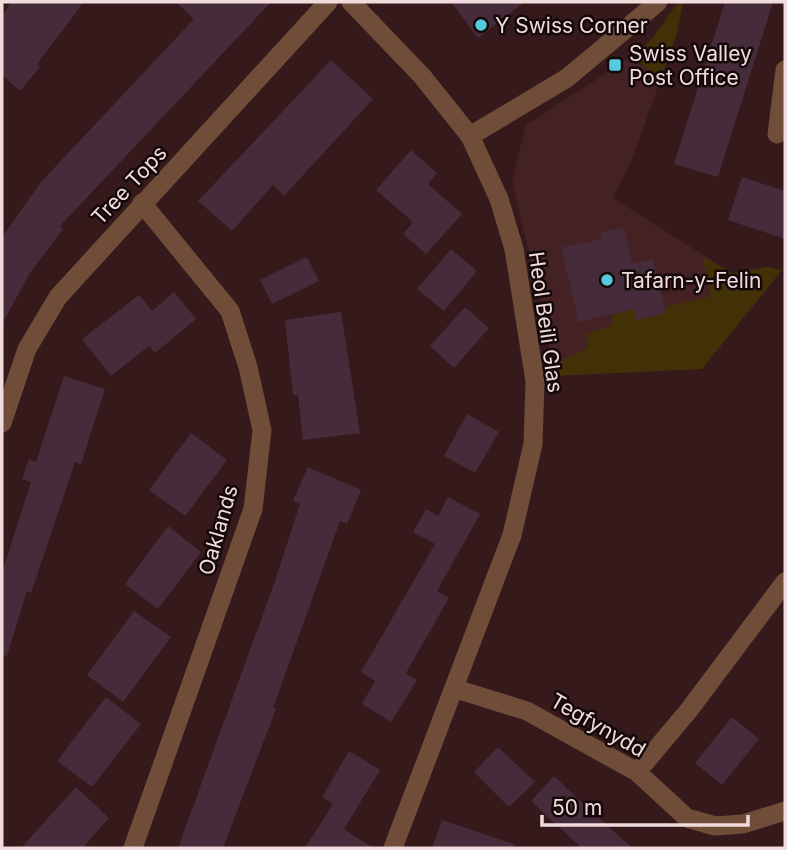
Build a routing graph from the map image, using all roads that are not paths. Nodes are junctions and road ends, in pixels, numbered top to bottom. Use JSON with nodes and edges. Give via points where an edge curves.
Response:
{"nodes":[{"id":1,"x":328,"y":2,"type":"edge"},
{"id":2,"x":351,"y":2,"type":"edge"},
{"id":3,"x":658,"y":2,"type":"edge"},
{"id":4,"x":785,"y":70,"type":"edge"},
{"id":5,"x":778,"y":134,"type":"dead end"},
{"id":6,"x":470,"y":136,"type":"junction"},
{"id":7,"x":142,"y":204,"type":"junction"},
{"id":8,"x":2,"y":423,"type":"edge"},
{"id":9,"x":785,"y":582,"type":"edge"},
{"id":10,"x":456,"y":690,"type":"junction"},
{"id":11,"x":637,"y":772,"type":"junction"},
{"id":12,"x":785,"y":810,"type":"edge"},
{"id":13,"x":133,"y":848,"type":"edge"},
{"id":14,"x":393,"y":848,"type":"edge"}],
"edges":[{"from":1,"to":7,"type":"street","name":"Tree Tops"},
{"from":2,"to":6,"type":"street","name":"Heol Beili Glas","via":[[422,76]]},
{"from":3,"to":6,"type":"street","via":[[567,78]]},
{"from":4,"to":5,"type":"street"},
{"from":6,"to":10,"type":"street","name":"Heol Beili Glas","via":[[499,199],[514,249],[535,381],[533,444],[512,535]]},
{"from":7,"to":8,"type":"street","name":"Tree Tops","via":[[58,298],[27,348]]},
{"from":7,"to":13,"type":"street","name":"Oaklands","via":[[230,311],[262,430],[253,509]]},
{"from":9,"to":11,"type":"street"},
{"from":10,"to":11,"type":"street","name":"Tegfynydd","via":[[527,710]]},
{"from":10,"to":14,"type":"street","name":"Heol Beili Glas"},
{"from":11,"to":12,"type":"street","name":"Tegfynydd","via":[[687,818],[715,826],[743,824]]}]}
